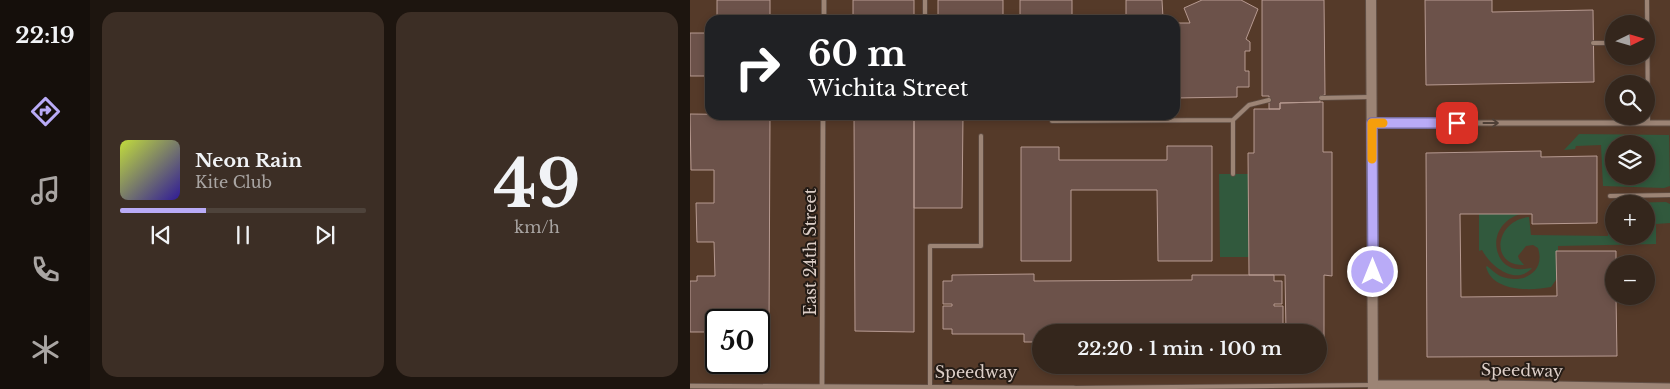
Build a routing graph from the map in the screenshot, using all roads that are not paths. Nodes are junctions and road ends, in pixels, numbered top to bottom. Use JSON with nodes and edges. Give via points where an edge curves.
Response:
{"nodes":[{"id":1,"x":824,"y":0,"type":"edge"},
{"id":2,"x":925,"y":0,"type":"edge"},
{"id":3,"x":1371,"y":0,"type":"edge"},
{"id":4,"x":1648,"y":0,"type":"edge"},
{"id":5,"x":824,"y":15,"type":"edge"},
{"id":6,"x":925,"y":15,"type":"edge"},
{"id":7,"x":1648,"y":15,"type":"edge"},
{"id":8,"x":1593,"y":43,"type":"dead end"},
{"id":9,"x":1605,"y":43,"type":"edge"},
{"id":10,"x":1372,"y":97,"type":"junction"},
{"id":11,"x":1321,"y":98,"type":"dead end"},
{"id":12,"x":1269,"y":100,"type":"dead end"},
{"id":13,"x":823,"y":120,"type":"edge"},
{"id":14,"x":1233,"y":120,"type":"junction"},
{"id":15,"x":1052,"y":121,"type":"dead end"},
{"id":16,"x":1372,"y":123,"type":"junction"},
{"id":17,"x":1605,"y":123,"type":"edge"},
{"id":18,"x":1655,"y":123,"type":"edge"},
{"id":19,"x":1670,"y":123,"type":"edge"},
{"id":20,"x":981,"y":136,"type":"dead end"},
{"id":21,"x":1233,"y":174,"type":"dead end"},
{"id":22,"x":1655,"y":195,"type":"edge"},
{"id":23,"x":1670,"y":195,"type":"edge"},
{"id":24,"x":690,"y":386,"type":"edge"},
{"id":25,"x":930,"y":386,"type":"junction"},
{"id":26,"x":1373,"y":387,"type":"edge"},
{"id":27,"x":822,"y":388,"type":"edge"},
{"id":28,"x":946,"y":388,"type":"edge"},
{"id":29,"x":1074,"y":388,"type":"joint"},
{"id":30,"x":1670,"y":388,"type":"edge"}],
"edges":[{"from":1,"to":5,"type":"street"},
{"from":2,"to":6,"type":"lane"},
{"from":3,"to":10,"type":"main road"},
{"from":4,"to":7,"type":"lane"},
{"from":8,"to":9,"type":"lane"},
{"from":10,"to":11,"type":"lane"},
{"from":10,"to":16,"type":"main road"},
{"from":12,"to":14,"type":"lane","via":[[1249,105]]},
{"from":13,"to":27,"type":"street","name":"East 24th Street"},
{"from":14,"to":15,"type":"lane"},
{"from":14,"to":21,"type":"lane"},
{"from":16,"to":17,"type":"street","one_way":true},
{"from":16,"to":26,"type":"main road"},
{"from":18,"to":19,"type":"street"},
{"from":20,"to":25,"type":"lane","via":[[981,246],[930,246]]},
{"from":22,"to":23,"type":"lane"},
{"from":24,"to":27,"type":"street","name":"Speedway"},
{"from":25,"to":27,"type":"street","name":"Speedway"},
{"from":25,"to":28,"type":"street","name":"Speedway"},
{"from":26,"to":29,"type":"lane","name":"Speedway"},
{"from":26,"to":30,"type":"street","name":"Speedway"},
{"from":28,"to":29,"type":"street","name":"Speedway"}]}
